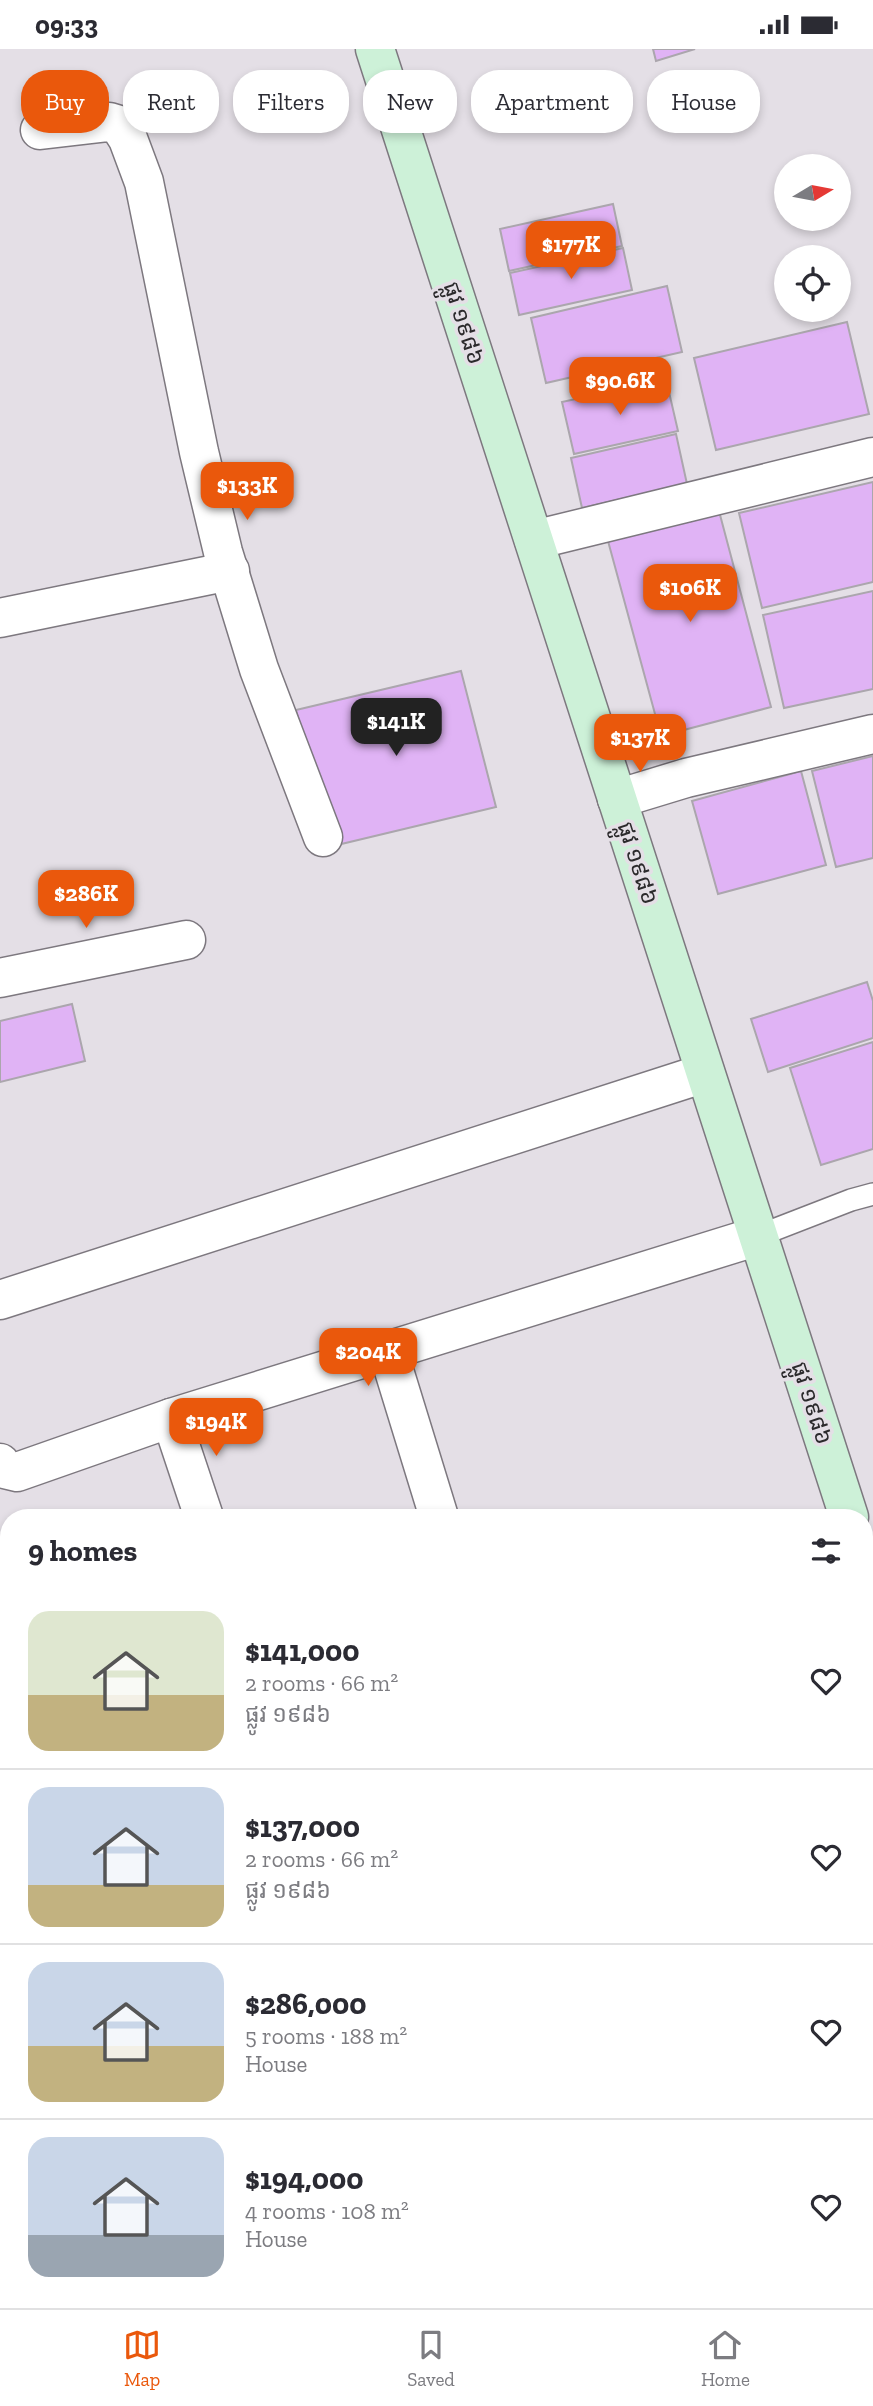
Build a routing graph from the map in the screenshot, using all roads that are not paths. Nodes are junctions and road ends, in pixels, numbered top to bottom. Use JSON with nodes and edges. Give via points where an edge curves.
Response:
{"nodes":[{"id":1,"x":375,"y":49,"type":"edge"},
{"id":2,"x":109,"y":122,"type":"edge"},
{"id":3,"x":873,"y":457,"type":"edge"},
{"id":4,"x":534,"y":540,"type":"junction"},
{"id":5,"x":230,"y":571,"type":"junction"},
{"id":6,"x":0,"y":618,"type":"edge"},
{"id":7,"x":873,"y":734,"type":"edge"},
{"id":8,"x":617,"y":799,"type":"junction"},
{"id":9,"x":323,"y":837,"type":"dead end"},
{"id":10,"x":187,"y":940,"type":"dead end"},
{"id":11,"x":0,"y":978,"type":"edge"},
{"id":12,"x":705,"y":1073,"type":"junction"},
{"id":13,"x":873,"y":1194,"type":"edge"},
{"id":14,"x":758,"y":1236,"type":"junction"},
{"id":15,"x":0,"y":1300,"type":"edge"},
{"id":16,"x":388,"y":1351,"type":"junction"},
{"id":17,"x":172,"y":1418,"type":"junction"},
{"id":18,"x":1,"y":1468,"type":"edge"},
{"id":19,"x":201,"y":1509,"type":"edge"},
{"id":20,"x":437,"y":1509,"type":"edge"},
{"id":21,"x":846,"y":1509,"type":"edge"}],
"edges":[{"from":1,"to":4,"type":"main road","name":"ផ្លូវ ១៩៨៦"},
{"from":2,"to":5,"type":"street","via":[[119,125],[128,139],[144,182],[199,452]]},
{"from":3,"to":4,"type":"street"},
{"from":4,"to":8,"type":"main road","name":"ផ្លូវ ១៩៨៦"},
{"from":5,"to":6,"type":"street"},
{"from":5,"to":9,"type":"street","via":[[259,669]]},
{"from":7,"to":8,"type":"street"},
{"from":8,"to":12,"type":"main road","name":"ផ្លូវ ១៩៨៦"},
{"from":10,"to":11,"type":"street"},
{"from":12,"to":14,"type":"main road","name":"ផ្លូវ ១៩៨៦"},
{"from":12,"to":15,"type":"street"},
{"from":13,"to":14,"type":"lane"},
{"from":14,"to":16,"type":"street"},
{"from":14,"to":21,"type":"main road","name":"ផ្លូវ ១៩៨៦"},
{"from":16,"to":17,"type":"street"},
{"from":16,"to":20,"type":"street"},
{"from":17,"to":18,"type":"street","via":[[17,1472]]},
{"from":17,"to":19,"type":"street"}]}
